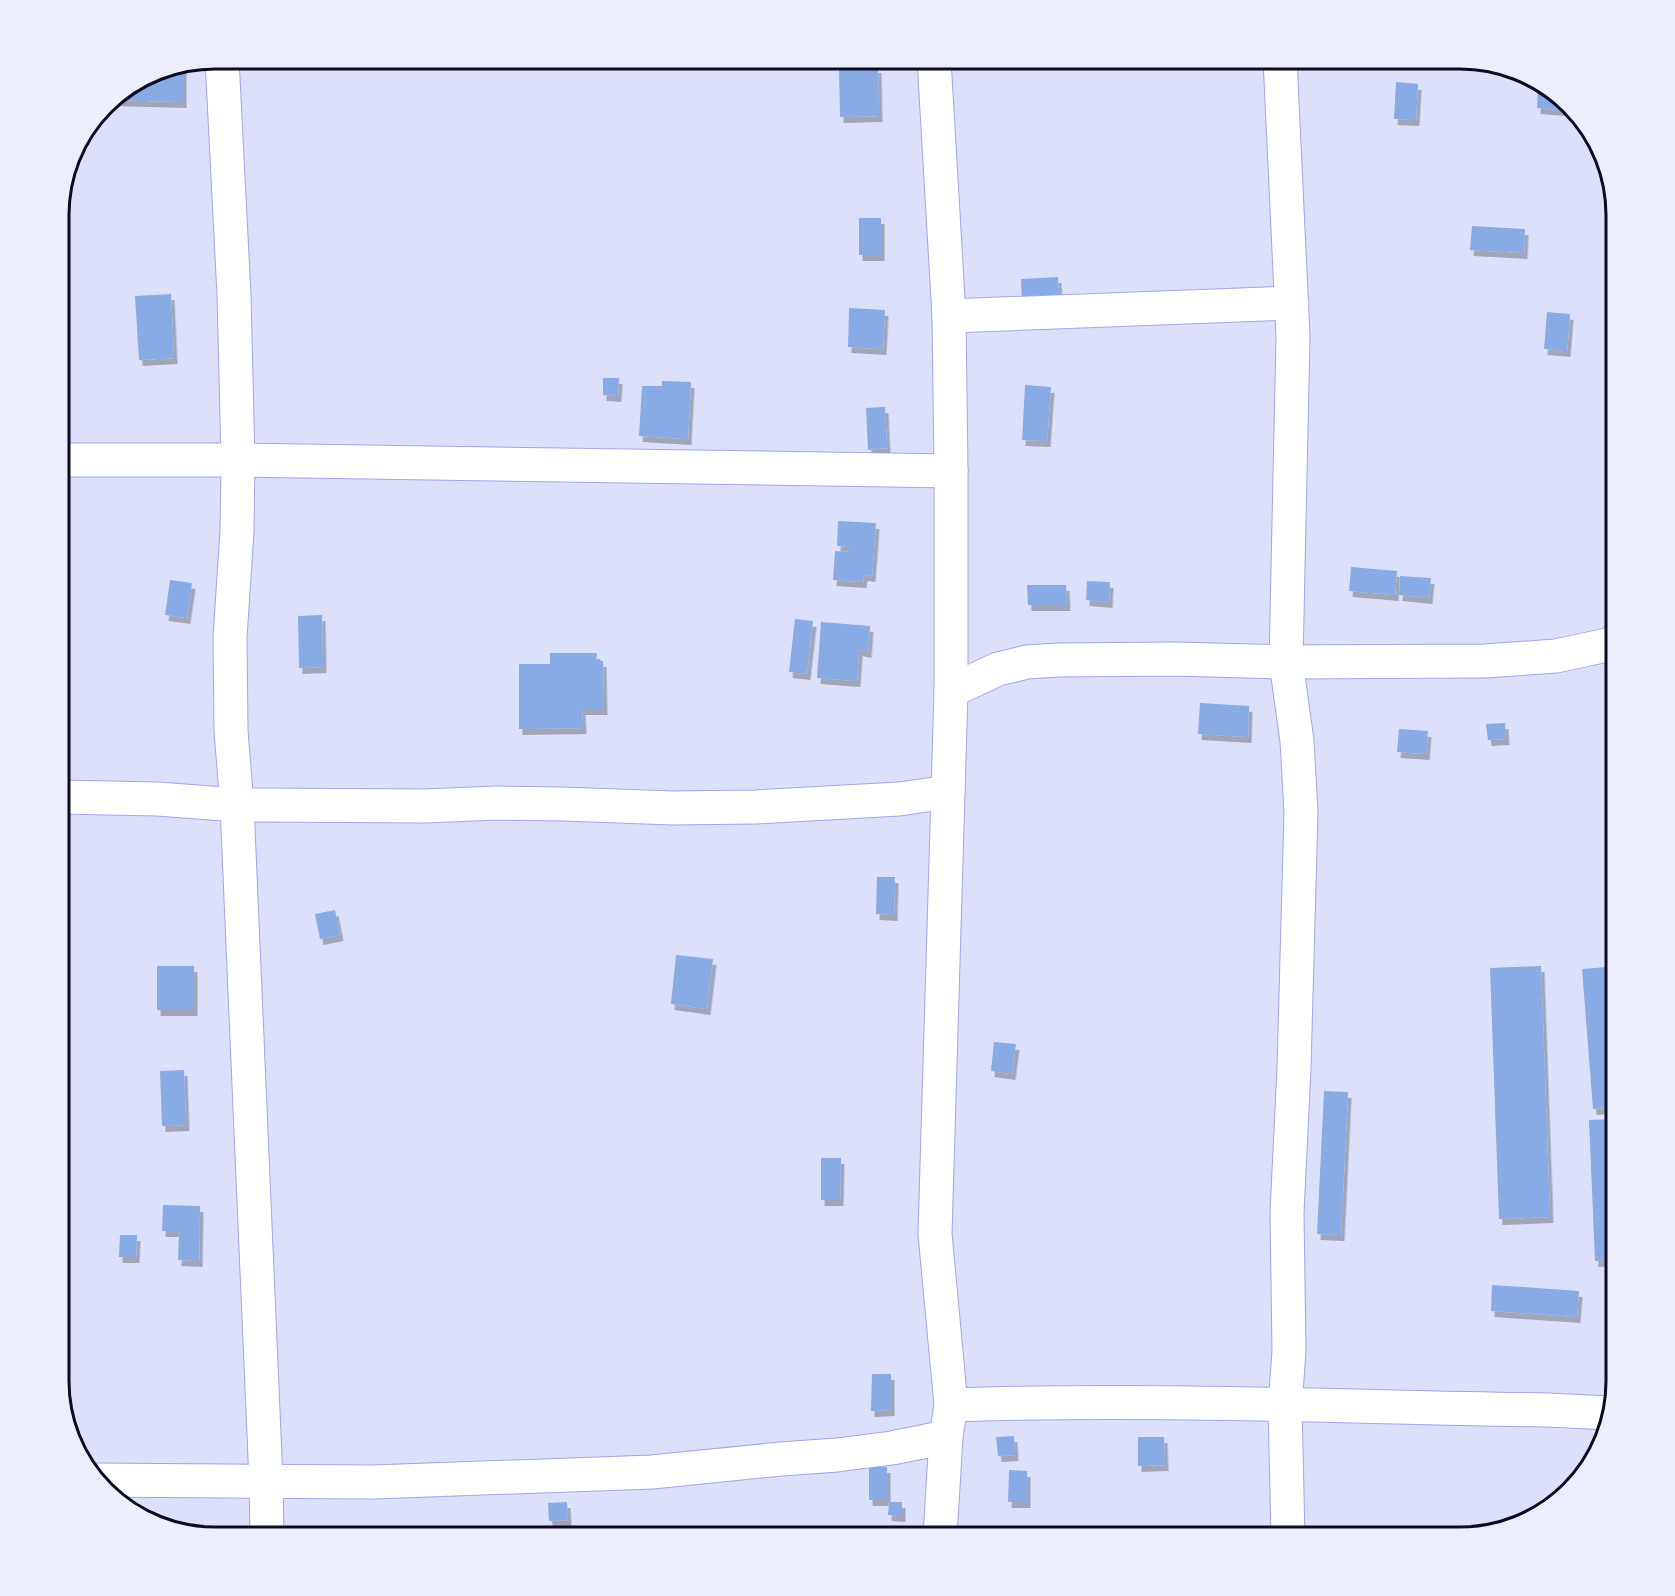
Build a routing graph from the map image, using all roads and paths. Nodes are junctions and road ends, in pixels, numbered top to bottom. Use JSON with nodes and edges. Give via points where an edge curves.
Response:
{"nodes":[{"id":1,"x":223,"y":69,"type":"edge"},
{"id":2,"x":935,"y":69,"type":"edge"},
{"id":3,"x":1280,"y":69,"type":"edge"},
{"id":4,"x":1292,"y":303,"type":"junction"},
{"id":5,"x":949,"y":316,"type":"junction"},
{"id":6,"x":69,"y":460,"type":"edge"},
{"id":7,"x":238,"y":460,"type":"junction"},
{"id":8,"x":951,"y":471,"type":"junction"},
{"id":9,"x":1606,"y":645,"type":"edge"},
{"id":10,"x":1286,"y":662,"type":"junction"},
{"id":11,"x":951,"y":692,"type":"junction"},
{"id":12,"x":948,"y":792,"type":"junction"},
{"id":13,"x":69,"y":797,"type":"edge"},
{"id":14,"x":237,"y":805,"type":"junction"},
{"id":15,"x":1285,"y":1406,"type":"junction"},
{"id":16,"x":1602,"y":1413,"type":"edge"},
{"id":17,"x":949,"y":1421,"type":"junction"},
{"id":18,"x":108,"y":1480,"type":"edge"},
{"id":19,"x":266,"y":1481,"type":"junction"},
{"id":20,"x":267,"y":1527,"type":"edge"},
{"id":21,"x":941,"y":1527,"type":"edge"},
{"id":22,"x":1288,"y":1527,"type":"edge"}],
"edges":[{"from":1,"to":7,"type":"street"},
{"from":2,"to":5,"type":"street"},
{"from":3,"to":4,"type":"street"},
{"from":4,"to":5,"type":"street"},
{"from":4,"to":10,"type":"street"},
{"from":5,"to":8,"type":"street"},
{"from":6,"to":7,"type":"street"},
{"from":7,"to":8,"type":"street"},
{"from":7,"to":14,"type":"street","via":[[230,637]]},
{"from":8,"to":11,"type":"street"},
{"from":9,"to":10,"type":"street","via":[[1556,656],[1485,661]]},
{"from":10,"to":11,"type":"street","via":[[1027,662],[998,669]]},
{"from":10,"to":15,"type":"street","via":[[1297,741],[1301,812],[1287,1213],[1290,1351]]},
{"from":11,"to":12,"type":"street"},
{"from":12,"to":14,"type":"street","via":[[899,799],[754,807],[497,803]]},
{"from":12,"to":17,"type":"street","via":[[934,1234]]},
{"from":13,"to":14,"type":"street"},
{"from":14,"to":19,"type":"street"},
{"from":15,"to":16,"type":"street"},
{"from":15,"to":17,"type":"street","via":[[1024,1403]]},
{"from":15,"to":22,"type":"street"},
{"from":17,"to":19,"type":"street","via":[[892,1448],[652,1472],[373,1482]]},
{"from":17,"to":21,"type":"street"},
{"from":18,"to":19,"type":"street"},
{"from":19,"to":20,"type":"street"}]}
